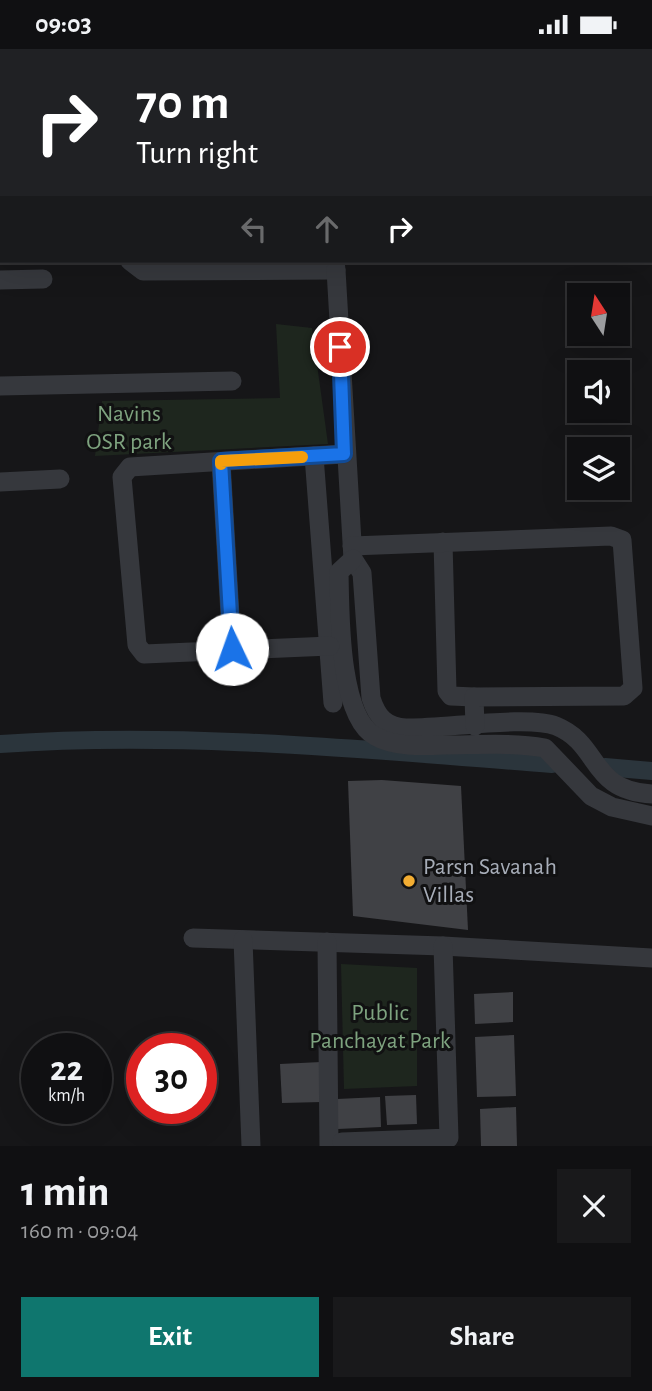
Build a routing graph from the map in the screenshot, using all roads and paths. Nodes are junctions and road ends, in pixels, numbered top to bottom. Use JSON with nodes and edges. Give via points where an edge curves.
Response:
{"nodes":[{"id":1,"x":133,"y":263,"type":"edge"},
{"id":2,"x":336,"y":265,"type":"edge"},
{"id":3,"x":43,"y":279,"type":"dead end"},
{"id":4,"x":0,"y":280,"type":"edge"},
{"id":5,"x":232,"y":381,"type":"dead end"},
{"id":6,"x":0,"y":386,"type":"edge"},
{"id":7,"x":344,"y":454,"type":"junction"},
{"id":8,"x":314,"y":456,"type":"junction"},
{"id":9,"x":221,"y":461,"type":"junction"},
{"id":10,"x":60,"y":479,"type":"dead end"},
{"id":11,"x":0,"y":482,"type":"edge"},
{"id":12,"x":443,"y":542,"type":"junction"},
{"id":13,"x":353,"y":553,"type":"junction"},
{"id":14,"x":364,"y":622,"type":"junction"},
{"id":15,"x":342,"y":624,"type":"junction"},
{"id":16,"x":330,"y":646,"type":"junction"},
{"id":17,"x":232,"y":649,"type":"junction"},
{"id":18,"x":474,"y":697,"type":"junction"},
{"id":19,"x":333,"y":703,"type":"dead end"},
{"id":20,"x":366,"y":713,"type":"junction"},
{"id":21,"x":552,"y":725,"type":"junction"},
{"id":22,"x":475,"y":726,"type":"junction"},
{"id":23,"x":405,"y":736,"type":"junction"},
{"id":24,"x":545,"y":748,"type":"junction"},
{"id":25,"x":652,"y":795,"type":"edge"},
{"id":26,"x":627,"y":801,"type":"junction"},
{"id":27,"x":652,"y":816,"type":"edge"},
{"id":28,"x":193,"y":939,"type":"dead end"},
{"id":29,"x":243,"y":940,"type":"junction"},
{"id":30,"x":327,"y":942,"type":"junction"},
{"id":31,"x":443,"y":946,"type":"junction"},
{"id":32,"x":652,"y":958,"type":"edge"},
{"id":33,"x":449,"y":1142,"type":"edge"},
{"id":34,"x":335,"y":1144,"type":"edge"},
{"id":35,"x":251,"y":1146,"type":"edge"}],
"edges":[{"from":1,"to":2,"type":"street","via":[[143,271]]},
{"from":2,"to":7,"type":"street"},
{"from":3,"to":4,"type":"street"},
{"from":5,"to":6,"type":"street"},
{"from":7,"to":8,"type":"street"},
{"from":7,"to":13,"type":"street"},
{"from":8,"to":9,"type":"street"},
{"from":8,"to":16,"type":"street"},
{"from":9,"to":17,"type":"street"},
{"from":9,"to":17,"type":"street","via":[[130,467],[122,477],[122,502],[137,645],[144,654]]},
{"from":10,"to":11,"type":"street"},
{"from":12,"to":13,"type":"street"},
{"from":12,"to":18,"type":"street","via":[[447,691],[457,697]]},
{"from":12,"to":18,"type":"street","via":[[611,536],[622,540],[625,551],[634,688],[630,693]]},
{"from":13,"to":14,"type":"street","via":[[362,573]]},
{"from":13,"to":15,"type":"street","via":[[339,572]]},
{"from":14,"to":15,"type":"street"},
{"from":14,"to":20,"type":"street"},
{"from":15,"to":20,"type":"street","via":[[349,690]]},
{"from":16,"to":17,"type":"street"},
{"from":16,"to":19,"type":"street"},
{"from":18,"to":22,"type":"street"},
{"from":20,"to":23,"type":"street"},
{"from":21,"to":22,"type":"street"},
{"from":21,"to":24,"type":"street"},
{"from":21,"to":26,"type":"street","via":[[576,739]]},
{"from":22,"to":23,"type":"street"},
{"from":23,"to":24,"type":"street"},
{"from":24,"to":26,"type":"street","via":[[591,796]]},
{"from":25,"to":26,"type":"street"},
{"from":26,"to":27,"type":"street"},
{"from":28,"to":29,"type":"street"},
{"from":29,"to":30,"type":"street"},
{"from":29,"to":35,"type":"street"},
{"from":30,"to":31,"type":"street"},
{"from":30,"to":34,"type":"street"},
{"from":31,"to":32,"type":"street"},
{"from":31,"to":33,"type":"street"},
{"from":33,"to":34,"type":"street"}]}
